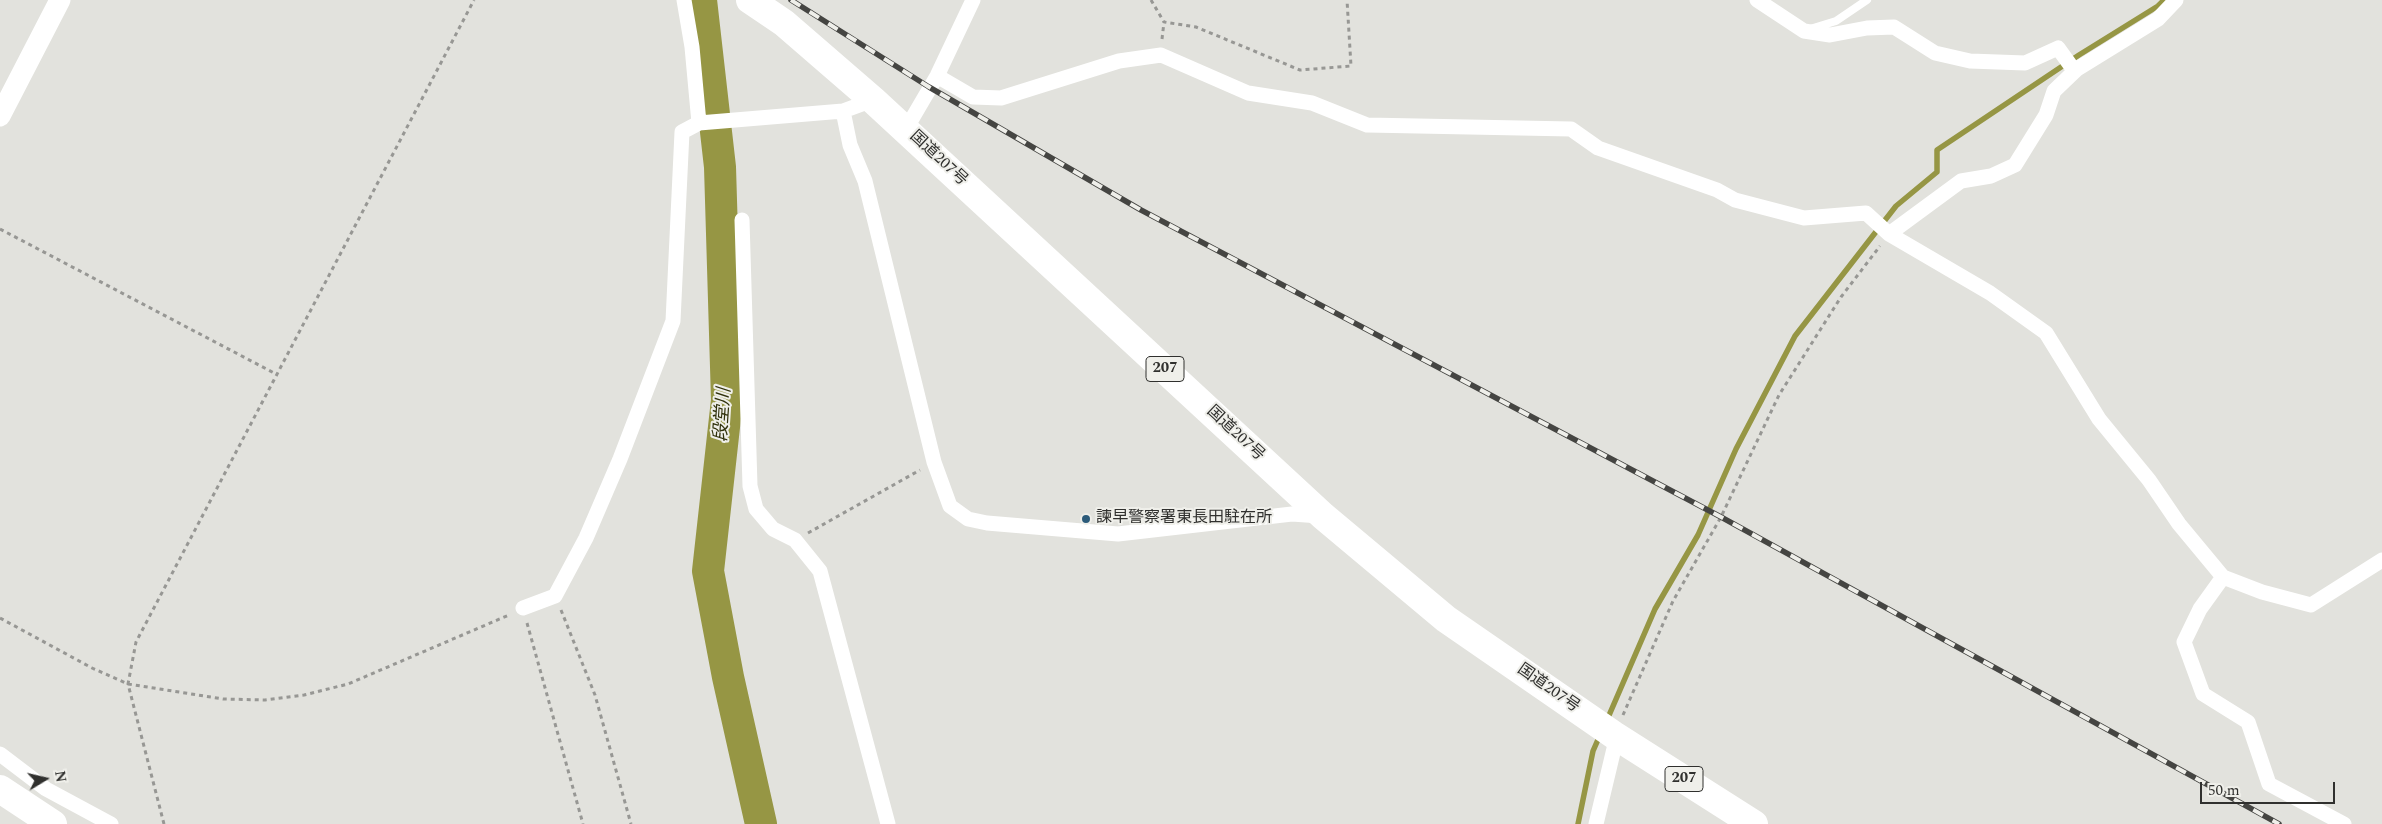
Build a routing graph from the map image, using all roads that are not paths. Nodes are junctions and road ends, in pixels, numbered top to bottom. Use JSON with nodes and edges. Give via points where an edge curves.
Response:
{"nodes":[{"id":1,"x":60,"y":0,"type":"edge"},
{"id":2,"x":684,"y":0,"type":"edge"},
{"id":3,"x":750,"y":0,"type":"edge"},
{"id":4,"x":973,"y":0,"type":"edge"},
{"id":5,"x":1757,"y":0,"type":"edge"},
{"id":6,"x":1867,"y":0,"type":"edge"},
{"id":7,"x":2176,"y":0,"type":"edge"},
{"id":8,"x":1804,"y":31,"type":"junction"},
{"id":9,"x":2074,"y":68,"type":"junction"},
{"id":10,"x":937,"y":76,"type":"junction"},
{"id":11,"x":873,"y":100,"type":"junction"},
{"id":12,"x":843,"y":111,"type":"junction"},
{"id":13,"x":0,"y":116,"type":"edge"},
{"id":14,"x":699,"y":123,"type":"junction"},
{"id":15,"x":906,"y":129,"type":"junction"},
{"id":16,"x":742,"y":220,"type":"dead end"},
{"id":17,"x":1889,"y":233,"type":"junction"},
{"id":18,"x":1323,"y":516,"type":"junction"},
{"id":19,"x":2382,"y":560,"type":"edge"},
{"id":20,"x":2223,"y":577,"type":"junction"},
{"id":21,"x":523,"y":608,"type":"road end"},
{"id":22,"x":1608,"y":730,"type":"junction"},
{"id":23,"x":0,"y":754,"type":"edge"},
{"id":24,"x":0,"y":789,"type":"edge"},
{"id":25,"x":0,"y":811,"type":"edge"},
{"id":26,"x":20,"y":824,"type":"edge"},
{"id":27,"x":53,"y":824,"type":"edge"},
{"id":28,"x":111,"y":824,"type":"edge"},
{"id":29,"x":888,"y":824,"type":"edge"},
{"id":30,"x":1596,"y":824,"type":"edge"},
{"id":31,"x":1754,"y":824,"type":"edge"},
{"id":32,"x":2344,"y":824,"type":"edge"}],
"edges":[{"from":1,"to":13,"type":"main road"},
{"from":2,"to":14,"type":"street"},
{"from":3,"to":11,"type":"highway","name":"国道207号","number":"207","via":[[784,23]]},
{"from":4,"to":10,"type":"street"},
{"from":5,"to":8,"type":"street"},
{"from":6,"to":8,"type":"lane","via":[[1836,21]]},
{"from":7,"to":9,"type":"street","via":[[2158,19]]},
{"from":8,"to":9,"type":"street","via":[[1830,35],[1894,27],[1935,53],[1970,61],[2025,64],[2058,48]]},
{"from":9,"to":17,"type":"street","via":[[2054,91],[2046,116],[2015,165],[1991,176],[1961,181]]},
{"from":10,"to":15,"type":"street"},
{"from":10,"to":17,"type":"street","via":[[973,97],[1001,98],[1119,61],[1161,56],[1248,93],[1312,103],[1366,125],[1571,129],[1598,148],[1717,190],[1735,200],[1804,218],[1866,213]]},
{"from":11,"to":12,"type":"street"},
{"from":11,"to":15,"type":"highway","name":"国道207号","number":"207"},
{"from":12,"to":14,"type":"street"},
{"from":12,"to":18,"type":"street","via":[[850,146],[865,181],[934,462],[950,506],[968,518],[987,523],[1118,534],[1292,514]]},
{"from":14,"to":21,"type":"street","via":[[682,132],[673,321],[586,538],[555,596]]},
{"from":15,"to":18,"type":"highway","name":"国道207号","number":"207"},
{"from":16,"to":29,"type":"street","via":[[750,486],[756,509],[773,529],[795,540],[820,571]]},
{"from":17,"to":20,"type":"street","via":[[1990,293],[2046,333],[2099,419]]},
{"from":18,"to":22,"type":"highway","name":"国道207号","number":"207","via":[[1446,619]]},
{"from":19,"to":20,"type":"street","via":[[2311,606]]},
{"from":20,"to":32,"type":"street","via":[[2200,609],[2184,642],[2203,694],[2248,722],[2269,784]]},
{"from":22,"to":30,"type":"street"},
{"from":22,"to":31,"type":"highway","name":"国道207号","number":"207"},
{"from":23,"to":28,"type":"street","via":[[46,789]]},
{"from":24,"to":27,"type":"highway"},
{"from":25,"to":26,"type":"highway"}]}
